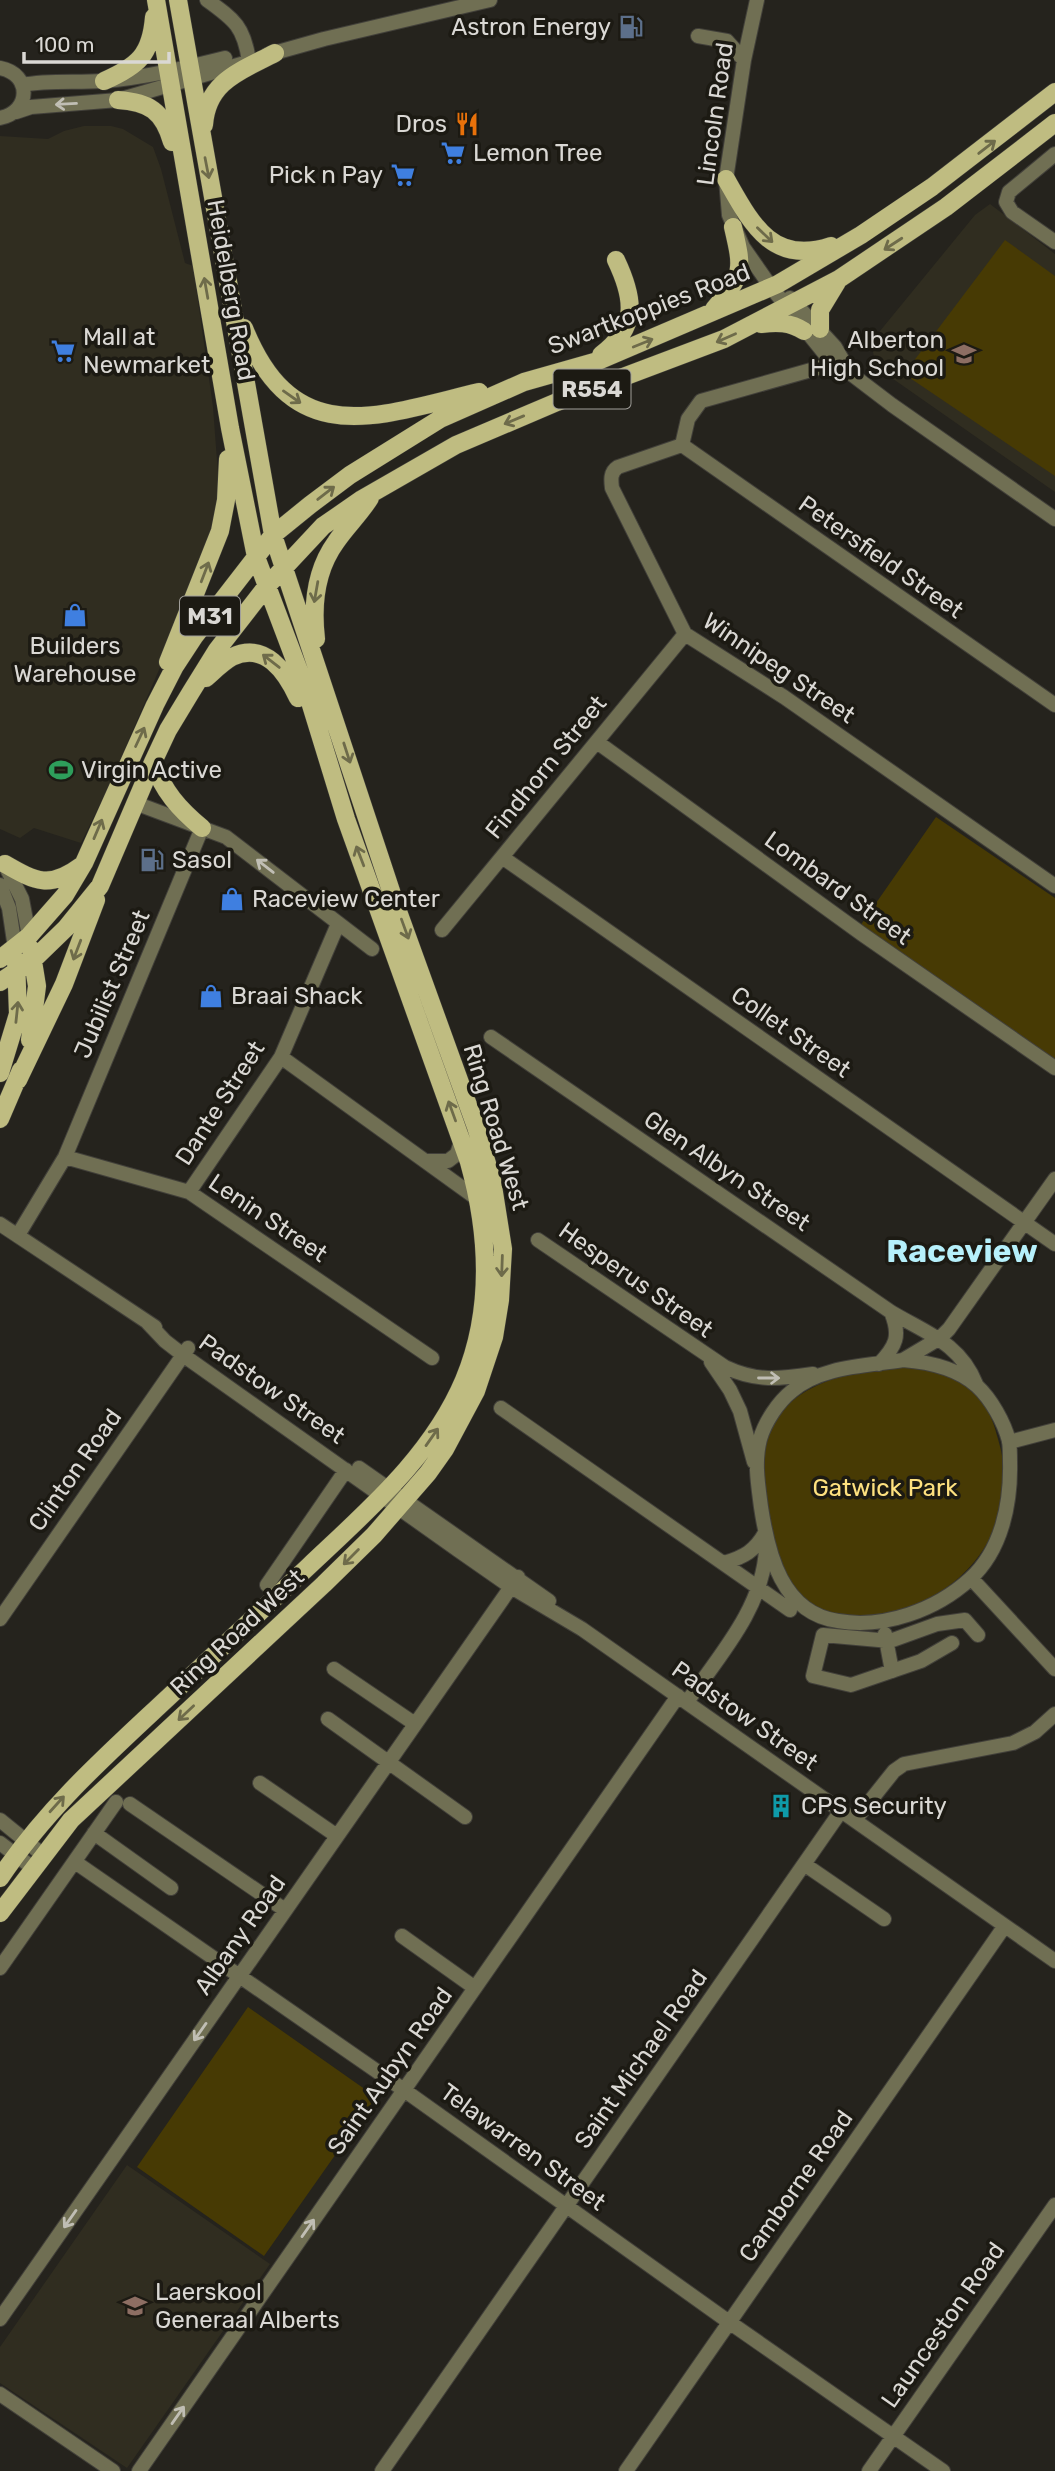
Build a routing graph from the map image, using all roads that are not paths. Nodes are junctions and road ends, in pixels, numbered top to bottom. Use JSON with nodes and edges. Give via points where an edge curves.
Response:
{"nodes":[{"id":1,"x":156,"y":0,"type":"edge"},
{"id":2,"x":178,"y":0,"type":"edge"},
{"id":3,"x":207,"y":0,"type":"edge"},
{"id":4,"x":490,"y":0,"type":"edge"},
{"id":5,"x":757,"y":0,"type":"edge"},
{"id":6,"x":698,"y":36,"type":"dead end"},
{"id":7,"x":258,"y":56,"type":"junction"},
{"id":8,"x":744,"y":60,"type":"junction"},
{"id":9,"x":0,"y":68,"type":"edge"},
{"id":10,"x":190,"y":72,"type":"junction"},
{"id":11,"x":169,"y":77,"type":"junction"},
{"id":12,"x":104,"y":81,"type":"junction"},
{"id":13,"x":22,"y":85,"type":"junction"},
{"id":14,"x":1055,"y":92,"type":"edge"},
{"id":15,"x":118,"y":100,"type":"junction"},
{"id":16,"x":16,"y":112,"type":"junction"},
{"id":17,"x":0,"y":118,"type":"edge"},
{"id":18,"x":1055,"y":123,"type":"edge"},
{"id":19,"x":202,"y":141,"type":"junction"},
{"id":20,"x":1055,"y":154,"type":"edge"},
{"id":21,"x":726,"y":179,"type":"junction"},
{"id":22,"x":192,"y":212,"type":"junction"},
{"id":23,"x":733,"y":227,"type":"junction"},
{"id":24,"x":861,"y":235,"type":"junction"},
{"id":25,"x":1055,"y":242,"type":"edge"},
{"id":26,"x":617,"y":260,"type":"dead end"},
{"id":27,"x":839,"y":279,"type":"junction"},
{"id":28,"x":774,"y":286,"type":"junction"},
{"id":29,"x":232,"y":299,"type":"junction"},
{"id":30,"x":790,"y":304,"type":"junction"},
{"id":31,"x":710,"y":314,"type":"junction"},
{"id":32,"x":752,"y":326,"type":"junction"},
{"id":33,"x":813,"y":333,"type":"junction"},
{"id":34,"x":579,"y":366,"type":"junction"},
{"id":35,"x":843,"y":366,"type":"junction"},
{"id":36,"x":799,"y":374,"type":"junction"},
{"id":37,"x":523,"y":382,"type":"junction"},
{"id":38,"x":230,"y":428,"type":"junction"},
{"id":39,"x":682,"y":445,"type":"junction"},
{"id":40,"x":374,"y":492,"type":"junction"},
{"id":41,"x":1055,"y":519,"type":"edge"},
{"id":42,"x":273,"y":536,"type":"junction"},
{"id":43,"x":256,"y":557,"type":"junction"},
{"id":44,"x":283,"y":566,"type":"junction"},
{"id":45,"x":266,"y":587,"type":"junction"},
{"id":46,"x":685,"y":634,"type":"junction"},
{"id":47,"x":325,"y":688,"type":"junction"},
{"id":48,"x":191,"y":692,"type":"junction"},
{"id":49,"x":155,"y":705,"type":"junction"},
{"id":50,"x":1055,"y":705,"type":"edge"},
{"id":51,"x":597,"y":741,"type":"junction"},
{"id":52,"x":329,"y":761,"type":"junction"},
{"id":53,"x":153,"y":762,"type":"junction"},
{"id":54,"x":135,"y":803,"type":"junction"},
{"id":55,"x":202,"y":828,"type":"junction"},
{"id":56,"x":502,"y":857,"type":"junction"},
{"id":57,"x":2,"y":861,"type":"edge"},
{"id":58,"x":84,"y":863,"type":"junction"},
{"id":59,"x":0,"y":885,"type":"edge"},
{"id":60,"x":100,"y":886,"type":"junction"},
{"id":61,"x":1055,"y":886,"type":"edge"},
{"id":62,"x":338,"y":924,"type":"junction"},
{"id":63,"x":442,"y":930,"type":"dead end"},
{"id":64,"x":29,"y":936,"type":"junction"},
{"id":65,"x":372,"y":949,"type":"dead end"},
{"id":66,"x":7,"y":953,"type":"edge"},
{"id":67,"x":33,"y":960,"type":"junction"},
{"id":68,"x":17,"y":970,"type":"junction"},
{"id":69,"x":0,"y":982,"type":"edge"},
{"id":70,"x":491,"y":1037,"type":"dead end"},
{"id":71,"x":281,"y":1057,"type":"junction"},
{"id":72,"x":1055,"y":1068,"type":"edge"},
{"id":73,"x":0,"y":1073,"type":"edge"},
{"id":74,"x":18,"y":1080,"type":"junction"},
{"id":75,"x":0,"y":1119,"type":"edge"},
{"id":76,"x":462,"y":1139,"type":"junction"},
{"id":77,"x":65,"y":1157,"type":"junction"},
{"id":78,"x":428,"y":1161,"type":"junction"},
{"id":79,"x":1055,"y":1179,"type":"edge"},
{"id":80,"x":189,"y":1192,"type":"junction"},
{"id":81,"x":487,"y":1199,"type":"junction"},
{"id":82,"x":1025,"y":1223,"type":"junction"},
{"id":83,"x":0,"y":1224,"type":"edge"},
{"id":84,"x":18,"y":1235,"type":"junction"},
{"id":85,"x":538,"y":1240,"type":"dead end"},
{"id":86,"x":1055,"y":1244,"type":"edge"},
{"id":87,"x":891,"y":1311,"type":"junction"},
{"id":88,"x":940,"y":1338,"type":"junction"},
{"id":89,"x":186,"y":1351,"type":"junction"},
{"id":90,"x":432,"y":1358,"type":"dead end"},
{"id":91,"x":708,"y":1358,"type":"junction"},
{"id":92,"x":903,"y":1360,"type":"junction"},
{"id":93,"x":879,"y":1364,"type":"junction"},
{"id":94,"x":833,"y":1371,"type":"junction"},
{"id":95,"x":976,"y":1386,"type":"junction"},
{"id":96,"x":501,"y":1408,"type":"dead end"},
{"id":97,"x":1055,"y":1430,"type":"edge"},
{"id":98,"x":1009,"y":1442,"type":"junction"},
{"id":99,"x":755,"y":1466,"type":"junction"},
{"id":100,"x":346,"y":1470,"type":"junction"},
{"id":101,"x":385,"y":1493,"type":"junction"},
{"id":102,"x":402,"y":1504,"type":"junction"},
{"id":103,"x":765,"y":1537,"type":"junction"},
{"id":104,"x":724,"y":1563,"type":"junction"},
{"id":105,"x":971,"y":1578,"type":"junction"},
{"id":106,"x":514,"y":1582,"type":"junction"},
{"id":107,"x":267,"y":1585,"type":"dead end"},
{"id":108,"x":759,"y":1589,"type":"junction"},
{"id":109,"x":790,"y":1609,"type":"junction"},
{"id":110,"x":0,"y":1619,"type":"edge"},
{"id":111,"x":743,"y":1621,"type":"junction"},
{"id":112,"x":882,"y":1621,"type":"junction"},
{"id":113,"x":839,"y":1622,"type":"junction"},
{"id":114,"x":978,"y":1635,"type":"dead end"},
{"id":115,"x":887,"y":1641,"type":"junction"},
{"id":116,"x":952,"y":1643,"type":"dead end"},
{"id":117,"x":334,"y":1669,"type":"dead end"},
{"id":118,"x":1055,"y":1669,"type":"edge"},
{"id":119,"x":892,"y":1671,"type":"junction"},
{"id":120,"x":682,"y":1699,"type":"junction"},
{"id":121,"x":1055,"y":1714,"type":"edge"},
{"id":122,"x":328,"y":1719,"type":"dead end"},
{"id":123,"x":415,"y":1724,"type":"junction"},
{"id":124,"x":388,"y":1764,"type":"junction"},
{"id":125,"x":260,"y":1783,"type":"dead end"},
{"id":126,"x":841,"y":1811,"type":"junction"},
{"id":127,"x":465,"y":1817,"type":"dead end"},
{"id":128,"x":0,"y":1820,"type":"edge"},
{"id":129,"x":855,"y":1820,"type":"junction"},
{"id":130,"x":94,"y":1833,"type":"junction"},
{"id":131,"x":337,"y":1836,"type":"junction"},
{"id":132,"x":0,"y":1843,"type":"edge"},
{"id":133,"x":21,"y":1849,"type":"junction"},
{"id":134,"x":38,"y":1862,"type":"junction"},
{"id":135,"x":75,"y":1862,"type":"junction"},
{"id":136,"x":804,"y":1864,"type":"junction"},
{"id":137,"x":0,"y":1878,"type":"edge"},
{"id":138,"x":171,"y":1888,"type":"dead end"},
{"id":139,"x":285,"y":1910,"type":"junction"},
{"id":140,"x":0,"y":1913,"type":"edge"},
{"id":141,"x":884,"y":1919,"type":"dead end"},
{"id":142,"x":1004,"y":1927,"type":"junction"},
{"id":143,"x":402,"y":1936,"type":"dead end"},
{"id":144,"x":1055,"y":1961,"type":"edge"},
{"id":145,"x":0,"y":1968,"type":"edge"},
{"id":146,"x":239,"y":1976,"type":"junction"},
{"id":147,"x":475,"y":1988,"type":"junction"},
{"id":148,"x":404,"y":2090,"type":"junction"},
{"id":149,"x":566,"y":2206,"type":"junction"},
{"id":150,"x":1055,"y":2206,"type":"edge"},
{"id":151,"x":0,"y":2319,"type":"edge"},
{"id":152,"x":729,"y":2322,"type":"junction"},
{"id":153,"x":0,"y":2394,"type":"edge"},
{"id":154,"x":893,"y":2436,"type":"junction"},
{"id":155,"x":113,"y":2471,"type":"edge"},
{"id":156,"x":138,"y":2471,"type":"edge"},
{"id":157,"x":382,"y":2471,"type":"edge"},
{"id":158,"x":626,"y":2471,"type":"edge"},
{"id":159,"x":869,"y":2471,"type":"edge"},
{"id":160,"x":943,"y":2471,"type":"edge"}],
"edges":[{"from":1,"to":11,"type":"main road","name":"Heidelberg Road"},
{"from":1,"to":12,"type":"main road","via":[[152,36],[145,52],[135,64]]},
{"from":2,"to":10,"type":"main road","name":"Heidelberg Road"},
{"from":3,"to":7,"type":"street","via":[[237,24]]},
{"from":4,"to":7,"type":"street"},
{"from":5,"to":8,"type":"street","name":"Lincoln Road"},
{"from":6,"to":8,"type":"street","via":[[727,41]]},
{"from":7,"to":10,"type":"street"},
{"from":7,"to":19,"type":"main road","via":[[222,83],[209,101]]},
{"from":8,"to":21,"type":"street","name":"Lincoln Road"},
{"from":9,"to":13,"type":"street","via":[[14,73]]},
{"from":10,"to":11,"type":"street"},
{"from":10,"to":19,"type":"main road","name":"Heidelberg Road"},
{"from":11,"to":12,"type":"street"},
{"from":11,"to":15,"type":"street"},
{"from":11,"to":22,"type":"main road","name":"Heidelberg Road"},
{"from":12,"to":13,"type":"street"},
{"from":13,"to":16,"type":"street","via":[[23,99]]},
{"from":24,"to":14,"type":"main road","name":"Swartkoppies Road","number":"R554","one_way":true,"via":[[942,180]]},
{"from":15,"to":16,"type":"street","one_way":true},
{"from":15,"to":22,"type":"main road","via":[[142,103],[162,118]]},
{"from":16,"to":17,"type":"street"},
{"from":18,"to":27,"type":"main road","name":"Swartkoppies Road","number":"R554","one_way":true,"via":[[946,207]]},
{"from":19,"to":29,"type":"main road","name":"Heidelberg Road","one_way":true},
{"from":20,"to":25,"type":"street","via":[[1007,198],[1012,212]]},
{"from":21,"to":23,"type":"street","name":"Lincoln Road"},
{"from":21,"to":24,"type":"main road","one_way":true,"via":[[757,229],[783,248],[813,251]]},
{"from":38,"to":22,"type":"main road","name":"Heidelberg Road","one_way":true},
{"from":23,"to":28,"type":"street","name":"Lincoln Road"},
{"from":23,"to":31,"type":"main road","via":[[740,270]]},
{"from":24,"to":28,"type":"main road","name":"Swartkoppies Road","number":"R554"},
{"from":26,"to":34,"type":"main road","via":[[630,303],[626,326],[615,343]]},
{"from":27,"to":30,"type":"main road","name":"Swartkoppies Road","number":"R554"},
{"from":27,"to":33,"type":"main road","via":[[820,310]]},
{"from":28,"to":30,"type":"street","name":"Lincoln Road"},
{"from":28,"to":31,"type":"main road","name":"Swartkoppies Road","number":"R554"},
{"from":29,"to":37,"type":"main road","one_way":true,"via":[[264,371],[282,390],[318,411],[381,415]]},
{"from":29,"to":42,"type":"main road","name":"Heidelberg Road"},
{"from":30,"to":32,"type":"main road","name":"Swartkoppies Road","number":"R554"},
{"from":30,"to":33,"type":"street","name":"Lincoln Road"},
{"from":34,"to":31,"type":"main road","name":"Swartkoppies Road","number":"R554","one_way":true},
{"from":32,"to":33,"type":"main road","via":[[783,323]]},
{"from":32,"to":40,"type":"main road","name":"Swartkoppies Road","number":"R554","one_way":true,"via":[[481,434]]},
{"from":33,"to":35,"type":"street","name":"Lincoln Road","via":[[835,347]]},
{"from":33,"to":36,"type":"street","via":[[810,356]]},
{"from":34,"to":37,"type":"main road","name":"Swartkoppies Road","number":"R554"},
{"from":35,"to":36,"type":"street"},
{"from":35,"to":41,"type":"street","name":"Lincoln Road"},
{"from":36,"to":39,"type":"street","via":[[701,401],[688,419]]},
{"from":42,"to":37,"type":"main road","name":"Swartkoppies Road","number":"R554","one_way":true,"via":[[394,445]]},
{"from":38,"to":43,"type":"main road","name":"Heidelberg Road"},
{"from":49,"to":38,"type":"main road","one_way":true,"via":[[220,531],[228,485]]},
{"from":39,"to":46,"type":"street","name":"Winnipeg Street","via":[[618,467],[611,480]]},
{"from":39,"to":50,"type":"street","name":"Petersfield Street"},
{"from":40,"to":44,"type":"main road","name":"Swartkoppies Road","number":"R554","via":[[323,526]]},
{"from":40,"to":47,"type":"main road","one_way":true,"via":[[326,557],[314,594],[313,617]]},
{"from":42,"to":43,"type":"main road","name":"Swartkoppies Road","number":"R554"},
{"from":42,"to":44,"type":"main road","name":"Heidelberg Road"},
{"from":43,"to":45,"type":"main road","name":"Heidelberg Road"},
{"from":43,"to":49,"type":"main road","number":"M31","via":[[194,637]]},
{"from":44,"to":45,"type":"main road","name":"Swartkoppies Road","number":"R554"},
{"from":44,"to":47,"type":"main road","name":"Ring Road West"},
{"from":45,"to":48,"type":"main road","number":"M31"},
{"from":45,"to":52,"type":"main road","name":"Ring Road West"},
{"from":46,"to":51,"type":"street","name":"Findhorn Street"},
{"from":46,"to":61,"type":"street","name":"Winnipeg Street","via":[[784,697]]},
{"from":47,"to":81,"type":"main road","name":"Ring Road West","one_way":true,"via":[[395,903],[476,1127]]},
{"from":52,"to":48,"type":"main road","one_way":true,"via":[[289,678],[261,653],[232,657]]},
{"from":48,"to":53,"type":"main road","number":"M31"},
{"from":58,"to":49,"type":"main road","number":"M31","one_way":true},
{"from":51,"to":56,"type":"street","name":"Findhorn Street"},
{"from":51,"to":72,"type":"street","name":"Lombard Street"},
{"from":76,"to":52,"type":"main road","name":"Ring Road West","one_way":true},
{"from":53,"to":54,"type":"main road","number":"M31"},
{"from":53,"to":55,"type":"main road","via":[[167,793]]},
{"from":54,"to":55,"type":"street"},
{"from":54,"to":60,"type":"main road","number":"M31"},
{"from":62,"to":55,"type":"street","one_way":true,"via":[[239,846]]},
{"from":55,"to":77,"type":"street","name":"Jubilist Street"},
{"from":56,"to":63,"type":"street","name":"Findhorn Street"},
{"from":56,"to":82,"type":"street","name":"Collet Street"},
{"from":57,"to":58,"type":"main road","via":[[44,882],[62,878]]},
{"from":57,"to":64,"type":"street","via":[[22,899]]},
{"from":58,"to":64,"type":"main road","number":"M31","via":[[50,915]]},
{"from":59,"to":66,"type":"street","via":[[9,908]]},
{"from":60,"to":67,"type":"main road","number":"M31"},
{"from":60,"to":74,"type":"main road","one_way":true,"via":[[64,984]]},
{"from":62,"to":65,"type":"street"},
{"from":62,"to":71,"type":"street","name":"Dante Street"},
{"from":64,"to":66,"type":"main road","number":"M31"},
{"from":64,"to":67,"type":"main road"},
{"from":66,"to":68,"type":"main road"},
{"from":67,"to":68,"type":"main road","number":"M31"},
{"from":67,"to":74,"type":"main road","via":[[37,986],[33,1026]]},
{"from":68,"to":69,"type":"main road"},
{"from":73,"to":68,"type":"main road","one_way":true,"via":[[18,1014]]},
{"from":70,"to":87,"type":"street","name":"Glen Albyn Street"},
{"from":71,"to":78,"type":"street"},
{"from":71,"to":80,"type":"street","name":"Dante Street"},
{"from":74,"to":75,"type":"main road"},
{"from":76,"to":78,"type":"street","via":[[457,1154],[448,1161]]},
{"from":76,"to":81,"type":"main road","name":"Ring Road West"},
{"from":77,"to":80,"type":"street","name":"Lenin Street"},
{"from":77,"to":84,"type":"street"},
{"from":78,"to":81,"type":"street"},
{"from":79,"to":82,"type":"street"},
{"from":80,"to":90,"type":"street","name":"Lenin Street"},
{"from":101,"to":81,"type":"main road","name":"Ring Road West","one_way":true,"via":[[416,1459],[449,1411],[475,1348],[484,1308]]},
{"from":81,"to":102,"type":"main road","name":"Ring Road West","one_way":true,"via":[[503,1249],[494,1337],[463,1418]]},
{"from":82,"to":86,"type":"street","name":"Collet Street"},
{"from":82,"to":88,"type":"street"},
{"from":83,"to":84,"type":"street","name":"Padstow Street"},
{"from":84,"to":89,"type":"street","name":"Padstow Street"},
{"from":85,"to":91,"type":"street","name":"Hesperus Street"},
{"from":87,"to":88,"type":"street","name":"Glen Albyn Street"},
{"from":87,"to":93,"type":"street","via":[[896,1338]]},
{"from":88,"to":92,"type":"street"},
{"from":88,"to":95,"type":"street","name":"Glen Albyn Street","via":[[959,1355]]},
{"from":89,"to":100,"type":"street","name":"Padstow Street"},
{"from":89,"to":101,"type":"street","name":"Padstow Street"},
{"from":89,"to":110,"type":"street","name":"Clinton Road"},
{"from":91,"to":94,"type":"street","name":"Hesperus Street","one_way":true,"via":[[761,1379]]},
{"from":91,"to":99,"type":"street","name":"Hesperus Street","via":[[740,1411]]},
{"from":92,"to":93,"type":"street","name":"Hesperus Street"},
{"from":92,"to":95,"type":"street","via":[[932,1363]]},
{"from":93,"to":94,"type":"street","name":"Hesperus Street"},
{"from":94,"to":99,"type":"street","via":[[794,1389],[778,1405],[760,1438]]},
{"from":95,"to":98,"type":"street"},
{"from":96,"to":104,"type":"street"},
{"from":97,"to":98,"type":"street"},
{"from":98,"to":105,"type":"street","via":[[1006,1517],[990,1553]]},
{"from":99,"to":103,"type":"street","name":"Hesperus Street"},
{"from":100,"to":101,"type":"street","name":"Padstow Street"},
{"from":100,"to":107,"type":"street"},
{"from":101,"to":102,"type":"street","name":"Padstow Street"},
{"from":133,"to":101,"type":"main road","name":"Ring Road West","one_way":true,"via":[[57,1803]]},
{"from":102,"to":106,"type":"street","name":"Padstow Street"},
{"from":102,"to":134,"type":"main road","name":"Ring Road West","one_way":true,"via":[[324,1584],[103,1788]]},
{"from":103,"to":104,"type":"street","via":[[748,1554]]},
{"from":103,"to":108,"type":"street","name":"Saint Aubyn Road"},
{"from":103,"to":113,"type":"street","via":[[778,1575],[797,1602]]},
{"from":104,"to":108,"type":"street"},
{"from":105,"to":112,"type":"street","via":[[937,1602]]},
{"from":105,"to":118,"type":"street"},
{"from":106,"to":120,"type":"street","name":"Padstow Street"},
{"from":106,"to":123,"type":"street","name":"Albany Road"},
{"from":108,"to":109,"type":"street"},
{"from":108,"to":111,"type":"street","name":"Saint Aubyn Road"},
{"from":109,"to":111,"type":"street","via":[[764,1606]]},
{"from":109,"to":113,"type":"street"},
{"from":111,"to":120,"type":"street","name":"Saint Aubyn Road"},
{"from":112,"to":113,"type":"street"},
{"from":112,"to":115,"type":"street"},
{"from":114,"to":115,"type":"street","via":[[965,1620]]},
{"from":115,"to":119,"type":"street"},
{"from":115,"to":119,"type":"street","via":[[822,1634],[813,1676],[852,1685]]},
{"from":116,"to":119,"type":"street"},
{"from":117,"to":123,"type":"street"},
{"from":120,"to":126,"type":"street","name":"Padstow Street"},
{"from":120,"to":147,"type":"street","name":"Saint Aubyn Road"},
{"from":121,"to":129,"type":"street","via":[[1013,1743],[904,1764]]},
{"from":122,"to":124,"type":"street"},
{"from":123,"to":124,"type":"street","name":"Albany Road"},
{"from":124,"to":127,"type":"street"},
{"from":124,"to":131,"type":"street","name":"Albany Road"},
{"from":125,"to":131,"type":"street"},
{"from":126,"to":129,"type":"street","name":"Padstow Street"},
{"from":126,"to":136,"type":"street","name":"Saint Michael Road"},
{"from":128,"to":133,"type":"street"},
{"from":129,"to":142,"type":"street","name":"Padstow Street"},
{"from":130,"to":135,"type":"street"},
{"from":130,"to":138,"type":"street"},
{"from":130,"to":139,"type":"street","via":[[123,1803]]},
{"from":131,"to":139,"type":"street","name":"Albany Road"},
{"from":132,"to":133,"type":"street"},
{"from":133,"to":134,"type":"street"},
{"from":133,"to":137,"type":"main road","name":"Ring Road West"},
{"from":134,"to":140,"type":"main road","name":"Ring Road West"},
{"from":135,"to":145,"type":"street"},
{"from":135,"to":146,"type":"street","name":"Telawarren Street"},
{"from":136,"to":141,"type":"street"},
{"from":136,"to":149,"type":"street","name":"Saint Michael Road"},
{"from":139,"to":146,"type":"street","name":"Albany Road"},
{"from":142,"to":144,"type":"street","name":"Padstow Street"},
{"from":142,"to":152,"type":"street","name":"Camborne Road"},
{"from":143,"to":147,"type":"street"},
{"from":146,"to":148,"type":"street","name":"Telawarren Street"},
{"from":146,"to":151,"type":"street","name":"Albany Road","one_way":true},
{"from":147,"to":148,"type":"street","name":"Saint Aubyn Road"},
{"from":148,"to":149,"type":"street","name":"Telawarren Street"},
{"from":156,"to":148,"type":"street","name":"Saint Aubyn Road","one_way":true},
{"from":149,"to":152,"type":"street","name":"Telawarren Street"},
{"from":149,"to":157,"type":"street","name":"Saint Michael Road"},
{"from":150,"to":154,"type":"street","name":"Launceston Road"},
{"from":152,"to":154,"type":"street","name":"Telawarren Street"},
{"from":152,"to":158,"type":"street","name":"Camborne Road"},
{"from":153,"to":155,"type":"street"},
{"from":154,"to":159,"type":"street","name":"Launceston Road"},
{"from":154,"to":160,"type":"street","name":"Telawarren Street"}]}
